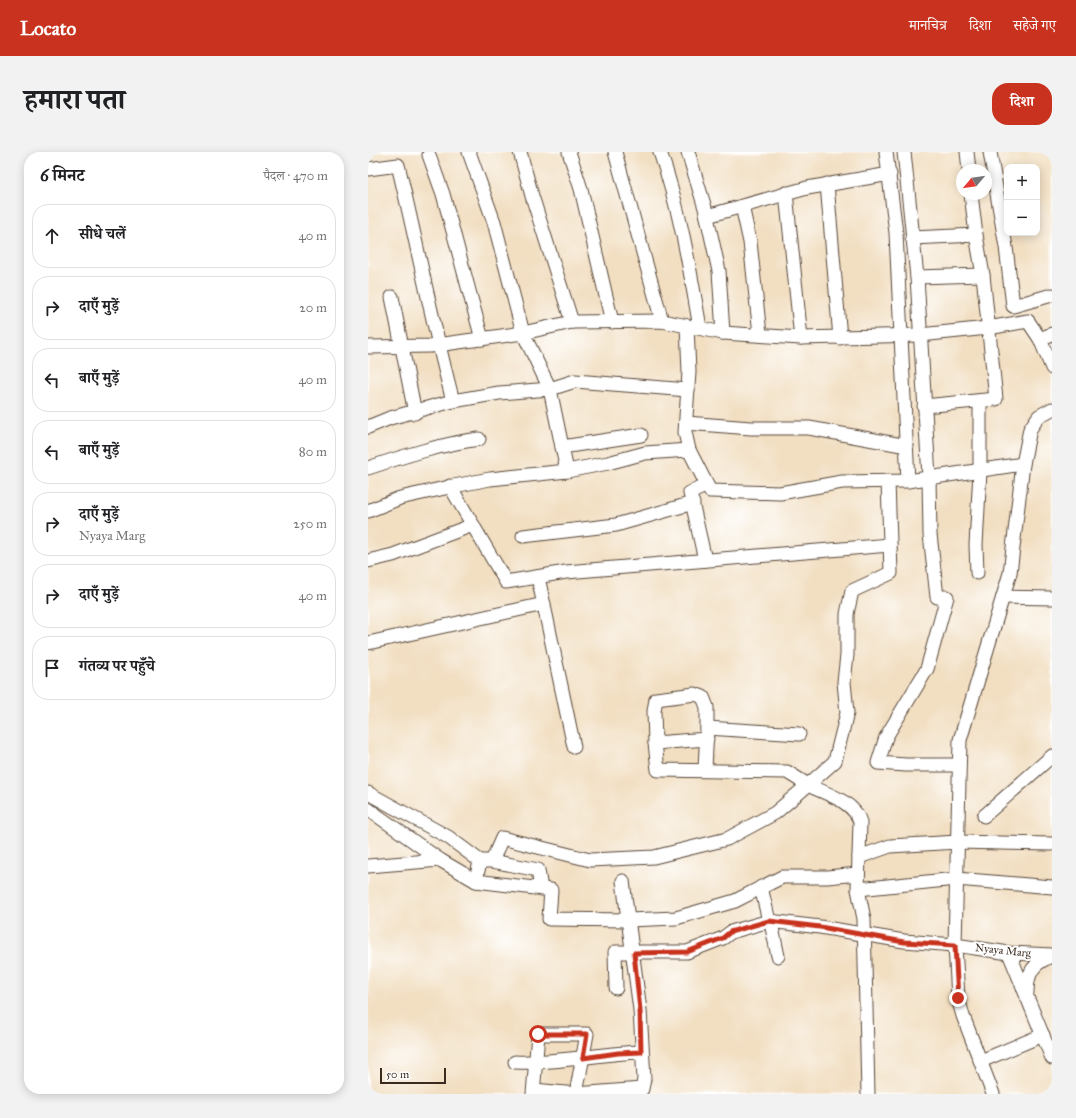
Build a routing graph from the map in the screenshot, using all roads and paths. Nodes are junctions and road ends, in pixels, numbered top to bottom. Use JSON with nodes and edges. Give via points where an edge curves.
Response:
{"nodes":[{"id":1,"x":468,"y":152,"type":"edge"},
{"id":2,"x":520,"y":152,"type":"edge"},
{"id":3,"x":569,"y":152,"type":"edge"},
{"id":4,"x":615,"y":152,"type":"edge"},
{"id":5,"x":660,"y":152,"type":"edge"},
{"id":6,"x":688,"y":152,"type":"edge"},
{"id":7,"x":886,"y":152,"type":"edge"},
{"id":8,"x":904,"y":152,"type":"edge"},
{"id":9,"x":967,"y":152,"type":"edge"},
{"id":10,"x":990,"y":152,"type":"edge"},
{"id":11,"x":429,"y":156,"type":"dead end"},
{"id":12,"x":968,"y":164,"type":"edge"},
{"id":13,"x":368,"y":169,"type":"edge"},
{"id":14,"x":890,"y":174,"type":"junction"},
{"id":15,"x":827,"y":184,"type":"junction"},
{"id":16,"x":786,"y":193,"type":"junction"},
{"id":17,"x":972,"y":200,"type":"edge"},
{"id":18,"x":742,"y":206,"type":"junction"},
{"id":19,"x":707,"y":216,"type":"junction"},
{"id":20,"x":976,"y":235,"type":"junction"},
{"id":21,"x":912,"y":238,"type":"junction"},
{"id":22,"x":983,"y":275,"type":"junction"},
{"id":23,"x":917,"y":277,"type":"junction"},
{"id":24,"x":1052,"y":295,"type":"edge"},
{"id":25,"x":392,"y":297,"type":"dead end"},
{"id":26,"x":662,"y":321,"type":"junction"},
{"id":27,"x":572,"y":322,"type":"junction"},
{"id":28,"x":612,"y":322,"type":"junction"},
{"id":29,"x":687,"y":326,"type":"junction"},
{"id":30,"x":700,"y":328,"type":"junction"},
{"id":31,"x":988,"y":328,"type":"junction"},
{"id":32,"x":523,"y":333,"type":"junction"},
{"id":33,"x":723,"y":333,"type":"junction"},
{"id":34,"x":760,"y":334,"type":"junction"},
{"id":35,"x":901,"y":334,"type":"junction"},
{"id":36,"x":1052,"y":334,"type":"edge"},
{"id":37,"x":920,"y":335,"type":"junction"},
{"id":38,"x":801,"y":338,"type":"junction"},
{"id":39,"x":840,"y":338,"type":"junction"},
{"id":40,"x":482,"y":339,"type":"junction"},
{"id":41,"x":1040,"y":339,"type":"junction"},
{"id":42,"x":438,"y":345,"type":"junction"},
{"id":43,"x":401,"y":346,"type":"junction"},
{"id":44,"x":368,"y":347,"type":"edge"},
{"id":45,"x":1052,"y":368,"type":"edge"},
{"id":46,"x":550,"y":389,"type":"junction"},
{"id":47,"x":688,"y":390,"type":"junction"},
{"id":48,"x":453,"y":401,"type":"junction"},
{"id":49,"x":980,"y":401,"type":"junction"},
{"id":50,"x":924,"y":406,"type":"junction"},
{"id":51,"x":1052,"y":409,"type":"edge"},
{"id":52,"x":415,"y":413,"type":"junction"},
{"id":53,"x":686,"y":423,"type":"junction"},
{"id":54,"x":368,"y":427,"type":"edge"},
{"id":55,"x":641,"y":435,"type":"dead end"},
{"id":56,"x":479,"y":439,"type":"dead end"},
{"id":57,"x":906,"y":446,"type":"junction"},
{"id":58,"x":562,"y":447,"type":"junction"},
{"id":59,"x":689,"y":450,"type":"junction"},
{"id":60,"x":1023,"y":464,"type":"junction"},
{"id":61,"x":368,"y":468,"type":"edge"},
{"id":62,"x":567,"y":471,"type":"junction"},
{"id":63,"x":980,"y":471,"type":"junction"},
{"id":64,"x":929,"y":477,"type":"junction"},
{"id":65,"x":888,"y":481,"type":"junction"},
{"id":66,"x":908,"y":481,"type":"junction"},
{"id":67,"x":707,"y":485,"type":"junction"},
{"id":68,"x":450,"y":486,"type":"junction"},
{"id":69,"x":693,"y":503,"type":"junction"},
{"id":70,"x":368,"y":512,"type":"edge"},
{"id":71,"x":473,"y":525,"type":"junction"},
{"id":72,"x":523,"y":536,"type":"dead end"},
{"id":73,"x":890,"y":545,"type":"junction"},
{"id":74,"x":705,"y":560,"type":"junction"},
{"id":75,"x":368,"y":561,"type":"edge"},
{"id":76,"x":976,"y":573,"type":"dead end"},
{"id":77,"x":538,"y":577,"type":"junction"},
{"id":78,"x":1003,"y":596,"type":"junction"},
{"id":79,"x":1052,"y":598,"type":"edge"},
{"id":80,"x":544,"y":604,"type":"junction"},
{"id":81,"x":368,"y":643,"type":"edge"},
{"id":82,"x":707,"y":734,"type":"junction"},
{"id":83,"x":800,"y":734,"type":"dead end"},
{"id":84,"x":655,"y":743,"type":"junction"},
{"id":85,"x":574,"y":747,"type":"dead end"},
{"id":86,"x":1052,"y":756,"type":"edge"},
{"id":87,"x":959,"y":765,"type":"junction"},
{"id":88,"x":705,"y":769,"type":"junction"},
{"id":89,"x":808,"y":785,"type":"junction"},
{"id":90,"x":368,"y":793,"type":"edge"},
{"id":91,"x":368,"y":810,"type":"edge"},
{"id":92,"x":984,"y":816,"type":"dead end"},
{"id":93,"x":958,"y":842,"type":"junction"},
{"id":94,"x":1052,"y":844,"type":"edge"},
{"id":95,"x":859,"y":857,"type":"junction"},
{"id":96,"x":440,"y":860,"type":"junction"},
{"id":97,"x":486,"y":861,"type":"junction"},
{"id":98,"x":368,"y":866,"type":"edge"},
{"id":99,"x":858,"y":874,"type":"junction"},
{"id":100,"x":956,"y":879,"type":"junction"},
{"id":101,"x":476,"y":881,"type":"junction"},
{"id":102,"x":623,"y":881,"type":"dead end"},
{"id":103,"x":762,"y":887,"type":"junction"},
{"id":104,"x":1052,"y":887,"type":"edge"},
{"id":105,"x":858,"y":888,"type":"junction"},
{"id":106,"x":541,"y":889,"type":"junction"},
{"id":107,"x":629,"y":920,"type":"junction"},
{"id":108,"x":769,"y":921,"type":"junction"},
{"id":109,"x":864,"y":936,"type":"junction"},
{"id":110,"x":955,"y":945,"type":"junction"},
{"id":111,"x":634,"y":953,"type":"junction"},
{"id":112,"x":1009,"y":953,"type":"junction"},
{"id":113,"x":1052,"y":955,"type":"edge"},
{"id":114,"x":778,"y":956,"type":"dead end"},
{"id":115,"x":616,"y":988,"type":"dead end"},
{"id":116,"x":1027,"y":996,"type":"junction"},
{"id":117,"x":1043,"y":1035,"type":"junction"},
{"id":118,"x":641,"y":1052,"type":"junction"},
{"id":119,"x":583,"y":1058,"type":"junction"},
{"id":120,"x":1052,"y":1058,"type":"edge"},
{"id":121,"x":981,"y":1060,"type":"junction"},
{"id":122,"x":515,"y":1062,"type":"dead end"},
{"id":123,"x":535,"y":1063,"type":"junction"},
{"id":124,"x":533,"y":1092,"type":"edge"},
{"id":125,"x":576,"y":1094,"type":"edge"},
{"id":126,"x":868,"y":1094,"type":"edge"},
{"id":127,"x":993,"y":1094,"type":"edge"}],
"edges":[{"from":1,"to":32,"type":"street","via":[[494,222]]},
{"from":2,"to":27,"type":"street"},
{"from":3,"to":28,"type":"street","via":[[581,190]]},
{"from":4,"to":26,"type":"street"},
{"from":5,"to":30,"type":"street","via":[[669,178],[689,263]]},
{"from":6,"to":19,"type":"street"},
{"from":7,"to":14,"type":"street"},
{"from":8,"to":21,"type":"street"},
{"from":9,"to":12,"type":"street"},
{"from":10,"to":24,"type":"street","via":[[1013,306]]},
{"from":11,"to":40,"type":"street","via":[[443,194]]},
{"from":13,"to":42,"type":"street","via":[[398,165],[421,258]]},
{"from":14,"to":15,"type":"street"},
{"from":14,"to":35,"type":"street"},
{"from":15,"to":16,"type":"street"},
{"from":15,"to":39,"type":"street"},
{"from":16,"to":18,"type":"street"},
{"from":16,"to":38,"type":"street"},
{"from":17,"to":20,"type":"street"},
{"from":18,"to":19,"type":"street"},
{"from":18,"to":34,"type":"street","via":[[750,242]]},
{"from":19,"to":33,"type":"street","via":[[719,271]]},
{"from":20,"to":21,"type":"street"},
{"from":20,"to":22,"type":"street"},
{"from":21,"to":23,"type":"street"},
{"from":22,"to":23,"type":"street"},
{"from":22,"to":31,"type":"street"},
{"from":23,"to":37,"type":"street"},
{"from":25,"to":43,"type":"street"},
{"from":26,"to":28,"type":"street"},
{"from":26,"to":29,"type":"street"},
{"from":27,"to":28,"type":"street"},
{"from":27,"to":32,"type":"street"},
{"from":29,"to":30,"type":"street"},
{"from":29,"to":47,"type":"street"},
{"from":30,"to":33,"type":"street"},
{"from":31,"to":37,"type":"street"},
{"from":31,"to":41,"type":"street","via":[[1028,321]]},
{"from":31,"to":49,"type":"street","via":[[996,399]]},
{"from":32,"to":40,"type":"street"},
{"from":32,"to":46,"type":"street"},
{"from":33,"to":34,"type":"street"},
{"from":34,"to":38,"type":"street"},
{"from":35,"to":37,"type":"street"},
{"from":35,"to":39,"type":"street"},
{"from":35,"to":57,"type":"street"},
{"from":36,"to":41,"type":"street"},
{"from":37,"to":50,"type":"street"},
{"from":38,"to":39,"type":"street"},
{"from":40,"to":42,"type":"street"},
{"from":41,"to":45,"type":"street"},
{"from":42,"to":43,"type":"street"},
{"from":42,"to":48,"type":"street"},
{"from":43,"to":44,"type":"street"},
{"from":43,"to":52,"type":"street"},
{"from":46,"to":47,"type":"street","via":[[575,381]]},
{"from":46,"to":48,"type":"street","via":[[499,393]]},
{"from":46,"to":58,"type":"street"},
{"from":47,"to":53,"type":"street"},
{"from":48,"to":52,"type":"street"},
{"from":49,"to":50,"type":"street"},
{"from":49,"to":63,"type":"street"},
{"from":50,"to":64,"type":"street"},
{"from":51,"to":60,"type":"street","via":[[1038,416],[1030,429]]},
{"from":52,"to":54,"type":"street","via":[[390,418]]},
{"from":53,"to":57,"type":"street","via":[[751,428],[809,428]]},
{"from":53,"to":59,"type":"street"},
{"from":55,"to":58,"type":"street"},
{"from":56,"to":61,"type":"street","via":[[394,459]]},
{"from":57,"to":66,"type":"street"},
{"from":58,"to":62,"type":"street"},
{"from":59,"to":62,"type":"street","via":[[645,453]]},
{"from":59,"to":67,"type":"street"},
{"from":60,"to":63,"type":"street"},
{"from":60,"to":78,"type":"street","via":[[1010,573]]},
{"from":62,"to":68,"type":"street"},
{"from":63,"to":64,"type":"street"},
{"from":63,"to":76,"type":"street"},
{"from":64,"to":66,"type":"street"},
{"from":64,"to":87,"type":"street","via":[[930,534],[937,597],[947,596],[927,669],[886,737],[878,763]]},
{"from":65,"to":66,"type":"street"},
{"from":65,"to":67,"type":"street","via":[[842,482],[780,493],[716,493],[710,491]]},
{"from":65,"to":73,"type":"street"},
{"from":67,"to":69,"type":"street","via":[[690,493]]},
{"from":68,"to":70,"type":"street","via":[[400,498]]},
{"from":68,"to":71,"type":"street"},
{"from":69,"to":72,"type":"street","via":[[616,525]]},
{"from":69,"to":74,"type":"street"},
{"from":71,"to":75,"type":"street"},
{"from":71,"to":77,"type":"street","via":[[506,582]]},
{"from":73,"to":74,"type":"street"},
{"from":73,"to":89,"type":"street","via":[[891,573],[852,590],[847,614],[844,682],[847,713],[835,761]]},
{"from":74,"to":77,"type":"street","via":[[566,572]]},
{"from":77,"to":80,"type":"street"},
{"from":78,"to":79,"type":"street"},
{"from":78,"to":87,"type":"street","via":[[960,740]]},
{"from":80,"to":81,"type":"street"},
{"from":80,"to":85,"type":"street"},
{"from":82,"to":83,"type":"street"},
{"from":82,"to":84,"type":"street"},
{"from":82,"to":84,"type":"street","via":[[708,707],[703,697],[695,694],[656,700]]},
{"from":82,"to":88,"type":"street"},
{"from":84,"to":88,"type":"street","via":[[658,770]]},
{"from":86,"to":92,"type":"street"},
{"from":87,"to":93,"type":"street"},
{"from":88,"to":89,"type":"street","via":[[787,772]]},
{"from":89,"to":95,"type":"street","via":[[851,806],[858,814]]},
{"from":89,"to":97,"type":"street","via":[[775,813],[727,839],[654,857],[590,860],[502,838]]},
{"from":90,"to":97,"type":"street"},
{"from":91,"to":96,"type":"street"},
{"from":93,"to":94,"type":"street"},
{"from":93,"to":95,"type":"street","via":[[890,846]]},
{"from":93,"to":100,"type":"street"},
{"from":95,"to":99,"type":"street"},
{"from":96,"to":98,"type":"street"},
{"from":96,"to":101,"type":"street"},
{"from":97,"to":101,"type":"street"},
{"from":97,"to":106,"type":"street","via":[[538,870]]},
{"from":99,"to":103,"type":"street","via":[[782,877]]},
{"from":99,"to":105,"type":"street"},
{"from":100,"to":104,"type":"street"},
{"from":100,"to":105,"type":"street"},
{"from":100,"to":110,"type":"street"},
{"from":101,"to":106,"type":"street"},
{"from":102,"to":107,"type":"street"},
{"from":103,"to":107,"type":"street","via":[[735,901],[676,918]]},
{"from":103,"to":108,"type":"street"},
{"from":105,"to":109,"type":"street","via":[[864,919]]},
{"from":106,"to":107,"type":"street","via":[[551,890],[549,919]]},
{"from":107,"to":111,"type":"street"},
{"from":108,"to":109,"type":"street","name":"Nyaya Marg","via":[[820,927]]},
{"from":108,"to":111,"type":"street","name":"Nyaya Marg","via":[[730,932],[723,938],[687,952]]},
{"from":108,"to":114,"type":"street"},
{"from":109,"to":110,"type":"street","name":"Nyaya Marg","via":[[904,942]]},
{"from":109,"to":126,"type":"street"},
{"from":110,"to":112,"type":"street","name":"Nyaya Marg"},
{"from":110,"to":121,"type":"street","via":[[958,998]]},
{"from":111,"to":115,"type":"street","name":"Nyaya Marg","via":[[615,952]]},
{"from":111,"to":118,"type":"street"},
{"from":112,"to":113,"type":"street","name":"Nyaya Marg"},
{"from":112,"to":116,"type":"street"},
{"from":113,"to":116,"type":"street","via":[[1031,970]]},
{"from":116,"to":117,"type":"street"},
{"from":117,"to":120,"type":"street"},
{"from":117,"to":121,"type":"street"},
{"from":118,"to":119,"type":"street"},
{"from":118,"to":125,"type":"street","via":[[644,1079],[642,1089]]},
{"from":119,"to":123,"type":"street"},
{"from":119,"to":123,"type":"street","via":[[587,1034],[538,1034]]},
{"from":119,"to":125,"type":"street"},
{"from":121,"to":127,"type":"street"},
{"from":122,"to":123,"type":"street"},
{"from":123,"to":124,"type":"street"},
{"from":124,"to":125,"type":"street"}]}
